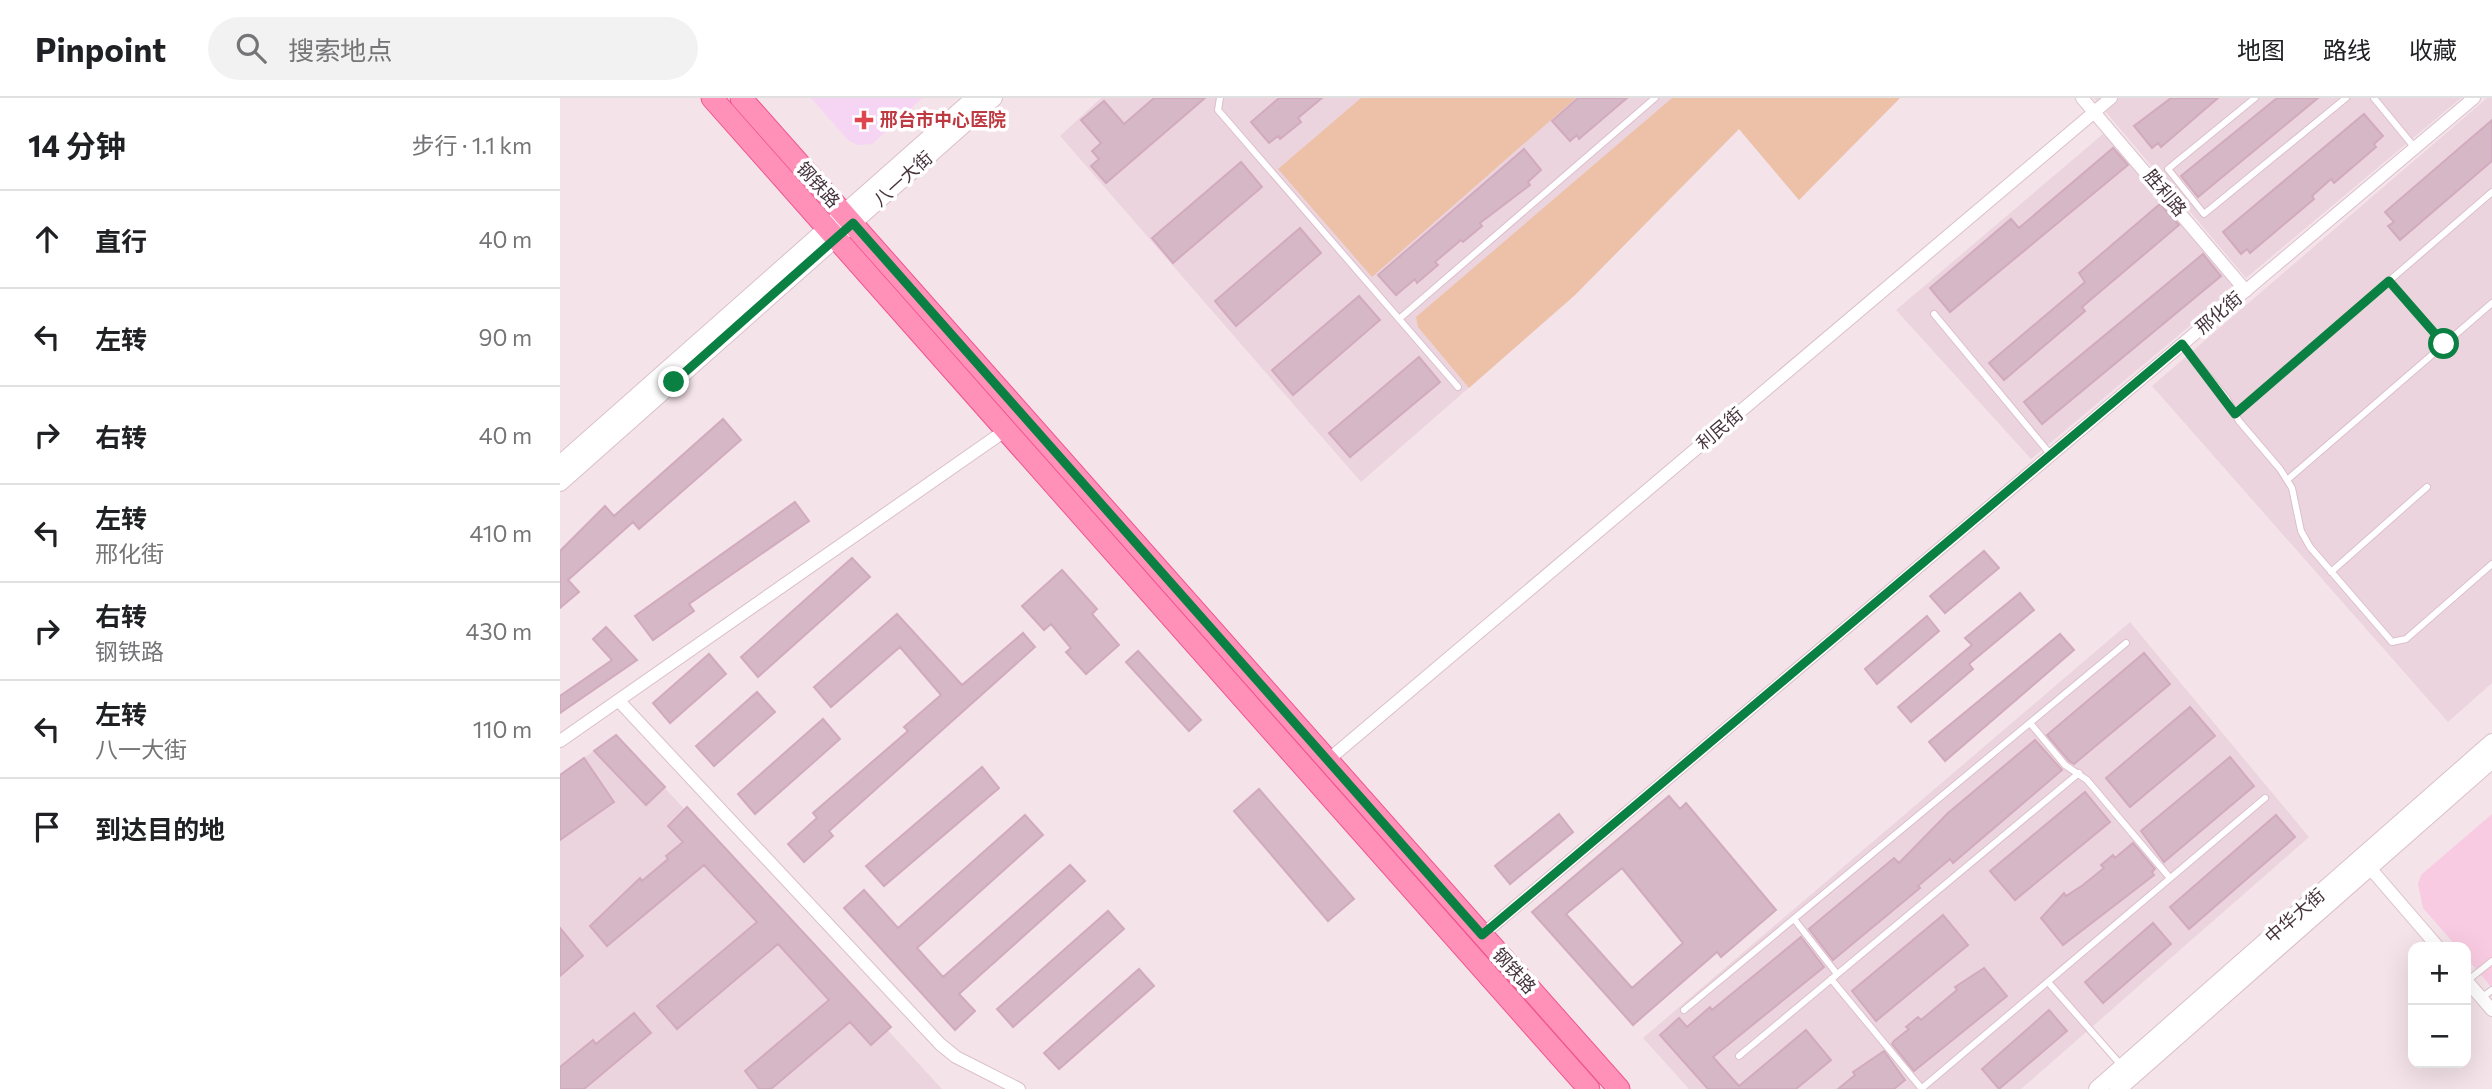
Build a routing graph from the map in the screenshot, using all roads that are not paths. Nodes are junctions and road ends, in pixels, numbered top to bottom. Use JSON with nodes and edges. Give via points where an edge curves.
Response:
{"nodes":[{"id":1,"x":712,"y":98,"type":"edge"},
{"id":2,"x":741,"y":98,"type":"edge"},
{"id":3,"x":974,"y":98,"type":"edge"},
{"id":4,"x":994,"y":98,"type":"edge"},
{"id":5,"x":1220,"y":98,"type":"edge"},
{"id":6,"x":1655,"y":98,"type":"edge"},
{"id":7,"x":2082,"y":98,"type":"edge"},
{"id":8,"x":2111,"y":98,"type":"edge"},
{"id":9,"x":2255,"y":98,"type":"edge"},
{"id":10,"x":2346,"y":98,"type":"edge"},
{"id":11,"x":2374,"y":98,"type":"edge"},
{"id":12,"x":2474,"y":98,"type":"edge"},
{"id":13,"x":2095,"y":112,"type":"junction"},
{"id":14,"x":2414,"y":148,"type":"junction"},
{"id":15,"x":2492,"y":192,"type":"edge"},
{"id":16,"x":848,"y":218,"type":"junction"},
{"id":17,"x":832,"y":233,"type":"junction"},
{"id":18,"x":2389,"y":281,"type":"junction"},
{"id":19,"x":2246,"y":291,"type":"junction"},
{"id":20,"x":2492,"y":303,"type":"edge"},
{"id":21,"x":1934,"y":314,"type":"dead end"},
{"id":22,"x":1399,"y":319,"type":"junction"},
{"id":23,"x":2182,"y":344,"type":"junction"},
{"id":24,"x":2444,"y":344,"type":"junction"},
{"id":25,"x":1458,"y":387,"type":"dead end"},
{"id":26,"x":2235,"y":414,"type":"junction"},
{"id":27,"x":1006,"y":430,"type":"junction"},
{"id":28,"x":2050,"y":455,"type":"junction"},
{"id":29,"x":560,"y":464,"type":"edge"},
{"id":30,"x":2287,"y":480,"type":"junction"},
{"id":31,"x":560,"y":482,"type":"edge"},
{"id":32,"x":2427,"y":487,"type":"dead end"},
{"id":33,"x":2492,"y":564,"type":"edge"},
{"id":34,"x":2331,"y":572,"type":"junction"},
{"id":35,"x":2126,"y":643,"type":"dead end"},
{"id":36,"x":619,"y":701,"type":"junction"},
{"id":37,"x":2030,"y":723,"type":"junction"},
{"id":38,"x":560,"y":741,"type":"edge"},
{"id":39,"x":2492,"y":742,"type":"edge"},
{"id":40,"x":1328,"y":760,"type":"junction"},
{"id":41,"x":2489,"y":768,"type":"edge"},
{"id":42,"x":2079,"y":773,"type":"junction"},
{"id":43,"x":2265,"y":798,"type":"dead end"},
{"id":44,"x":2370,"y":868,"type":"junction"},
{"id":45,"x":2170,"y":878,"type":"junction"},
{"id":46,"x":1794,"y":919,"type":"junction"},
{"id":47,"x":1482,"y":935,"type":"junction"},
{"id":48,"x":2434,"y":942,"type":"edge"},
{"id":49,"x":2492,"y":961,"type":"edge"},
{"id":50,"x":1834,"y":976,"type":"junction"},
{"id":51,"x":2471,"y":977,"type":"edge"},
{"id":52,"x":2048,"y":982,"type":"junction"},
{"id":53,"x":2471,"y":984,"type":"edge"},
{"id":54,"x":2487,"y":994,"type":"edge"},
{"id":55,"x":1684,"y":1010,"type":"dead end"},
{"id":56,"x":2492,"y":1010,"type":"edge"},
{"id":57,"x":1739,"y":1056,"type":"dead end"},
{"id":58,"x":2123,"y":1067,"type":"junction"},
{"id":59,"x":1019,"y":1089,"type":"edge"},
{"id":60,"x":1589,"y":1089,"type":"edge"},
{"id":61,"x":1619,"y":1089,"type":"edge"},
{"id":62,"x":1921,"y":1089,"type":"edge"},
{"id":63,"x":2097,"y":1089,"type":"edge"},
{"id":64,"x":2118,"y":1089,"type":"edge"}],
"edges":[{"from":1,"to":17,"type":"main road","name":"钢铁路"},
{"from":2,"to":16,"type":"main road","name":"钢铁路"},
{"from":3,"to":16,"type":"street","name":"八一大街"},
{"from":4,"to":16,"type":"street","name":"八一大街"},
{"from":5,"to":22,"type":"lane","via":[[1218,110]]},
{"from":6,"to":22,"type":"lane"},
{"from":7,"to":13,"type":"street","name":"胜利路"},
{"from":8,"to":13,"type":"street","name":"利民街"},
{"from":9,"to":10,"type":"lane","via":[[2168,169],[2204,214]]},
{"from":11,"to":14,"type":"lane"},
{"from":12,"to":14,"type":"street","name":"邢化街"},
{"from":13,"to":19,"type":"street","name":"胜利路"},
{"from":13,"to":40,"type":"street","name":"利民街"},
{"from":14,"to":19,"type":"street","name":"邢化街"},
{"from":15,"to":18,"type":"lane"},
{"from":16,"to":17,"type":"street","name":"八一大街"},
{"from":16,"to":40,"type":"main road","name":"钢铁路"},
{"from":17,"to":27,"type":"main road","name":"钢铁路"},
{"from":17,"to":29,"type":"street","name":"八一大街"},
{"from":17,"to":31,"type":"street","name":"八一大街"},
{"from":18,"to":24,"type":"lane"},
{"from":18,"to":26,"type":"lane"},
{"from":19,"to":23,"type":"street","name":"邢化街"},
{"from":20,"to":24,"type":"lane"},
{"from":21,"to":28,"type":"lane"},
{"from":22,"to":25,"type":"lane"},
{"from":23,"to":26,"type":"lane"},
{"from":23,"to":28,"type":"street","name":"邢化街"},
{"from":24,"to":30,"type":"lane"},
{"from":26,"to":30,"type":"lane"},
{"from":27,"to":36,"type":"street"},
{"from":27,"to":60,"type":"main road","name":"钢铁路"},
{"from":28,"to":47,"type":"street","name":"邢化街"},
{"from":30,"to":34,"type":"lane","via":[[2301,531]]},
{"from":32,"to":34,"type":"lane"},
{"from":33,"to":34,"type":"lane","via":[[2399,643],[2392,642]]},
{"from":35,"to":37,"type":"lane"},
{"from":36,"to":38,"type":"street"},
{"from":36,"to":59,"type":"street","via":[[940,1044]]},
{"from":37,"to":42,"type":"lane","via":[[2065,765]]},
{"from":37,"to":46,"type":"lane"},
{"from":39,"to":58,"type":"street","name":"中华大街"},
{"from":40,"to":47,"type":"main road","name":"钢铁路"},
{"from":41,"to":44,"type":"street","name":"中华大街"},
{"from":42,"to":45,"type":"lane"},
{"from":42,"to":50,"type":"lane"},
{"from":43,"to":45,"type":"lane"},
{"from":44,"to":48,"type":"street"},
{"from":44,"to":64,"type":"street","name":"中华大街"},
{"from":45,"to":52,"type":"lane"},
{"from":46,"to":50,"type":"lane"},
{"from":46,"to":55,"type":"lane"},
{"from":47,"to":61,"type":"main road","name":"钢铁路"},
{"from":49,"to":51,"type":"lane"},
{"from":50,"to":57,"type":"lane"},
{"from":50,"to":62,"type":"lane"},
{"from":52,"to":58,"type":"lane"},
{"from":52,"to":62,"type":"lane"},
{"from":53,"to":54,"type":"street"},
{"from":54,"to":56,"type":"street"},
{"from":58,"to":63,"type":"street","name":"中华大街"}]}
